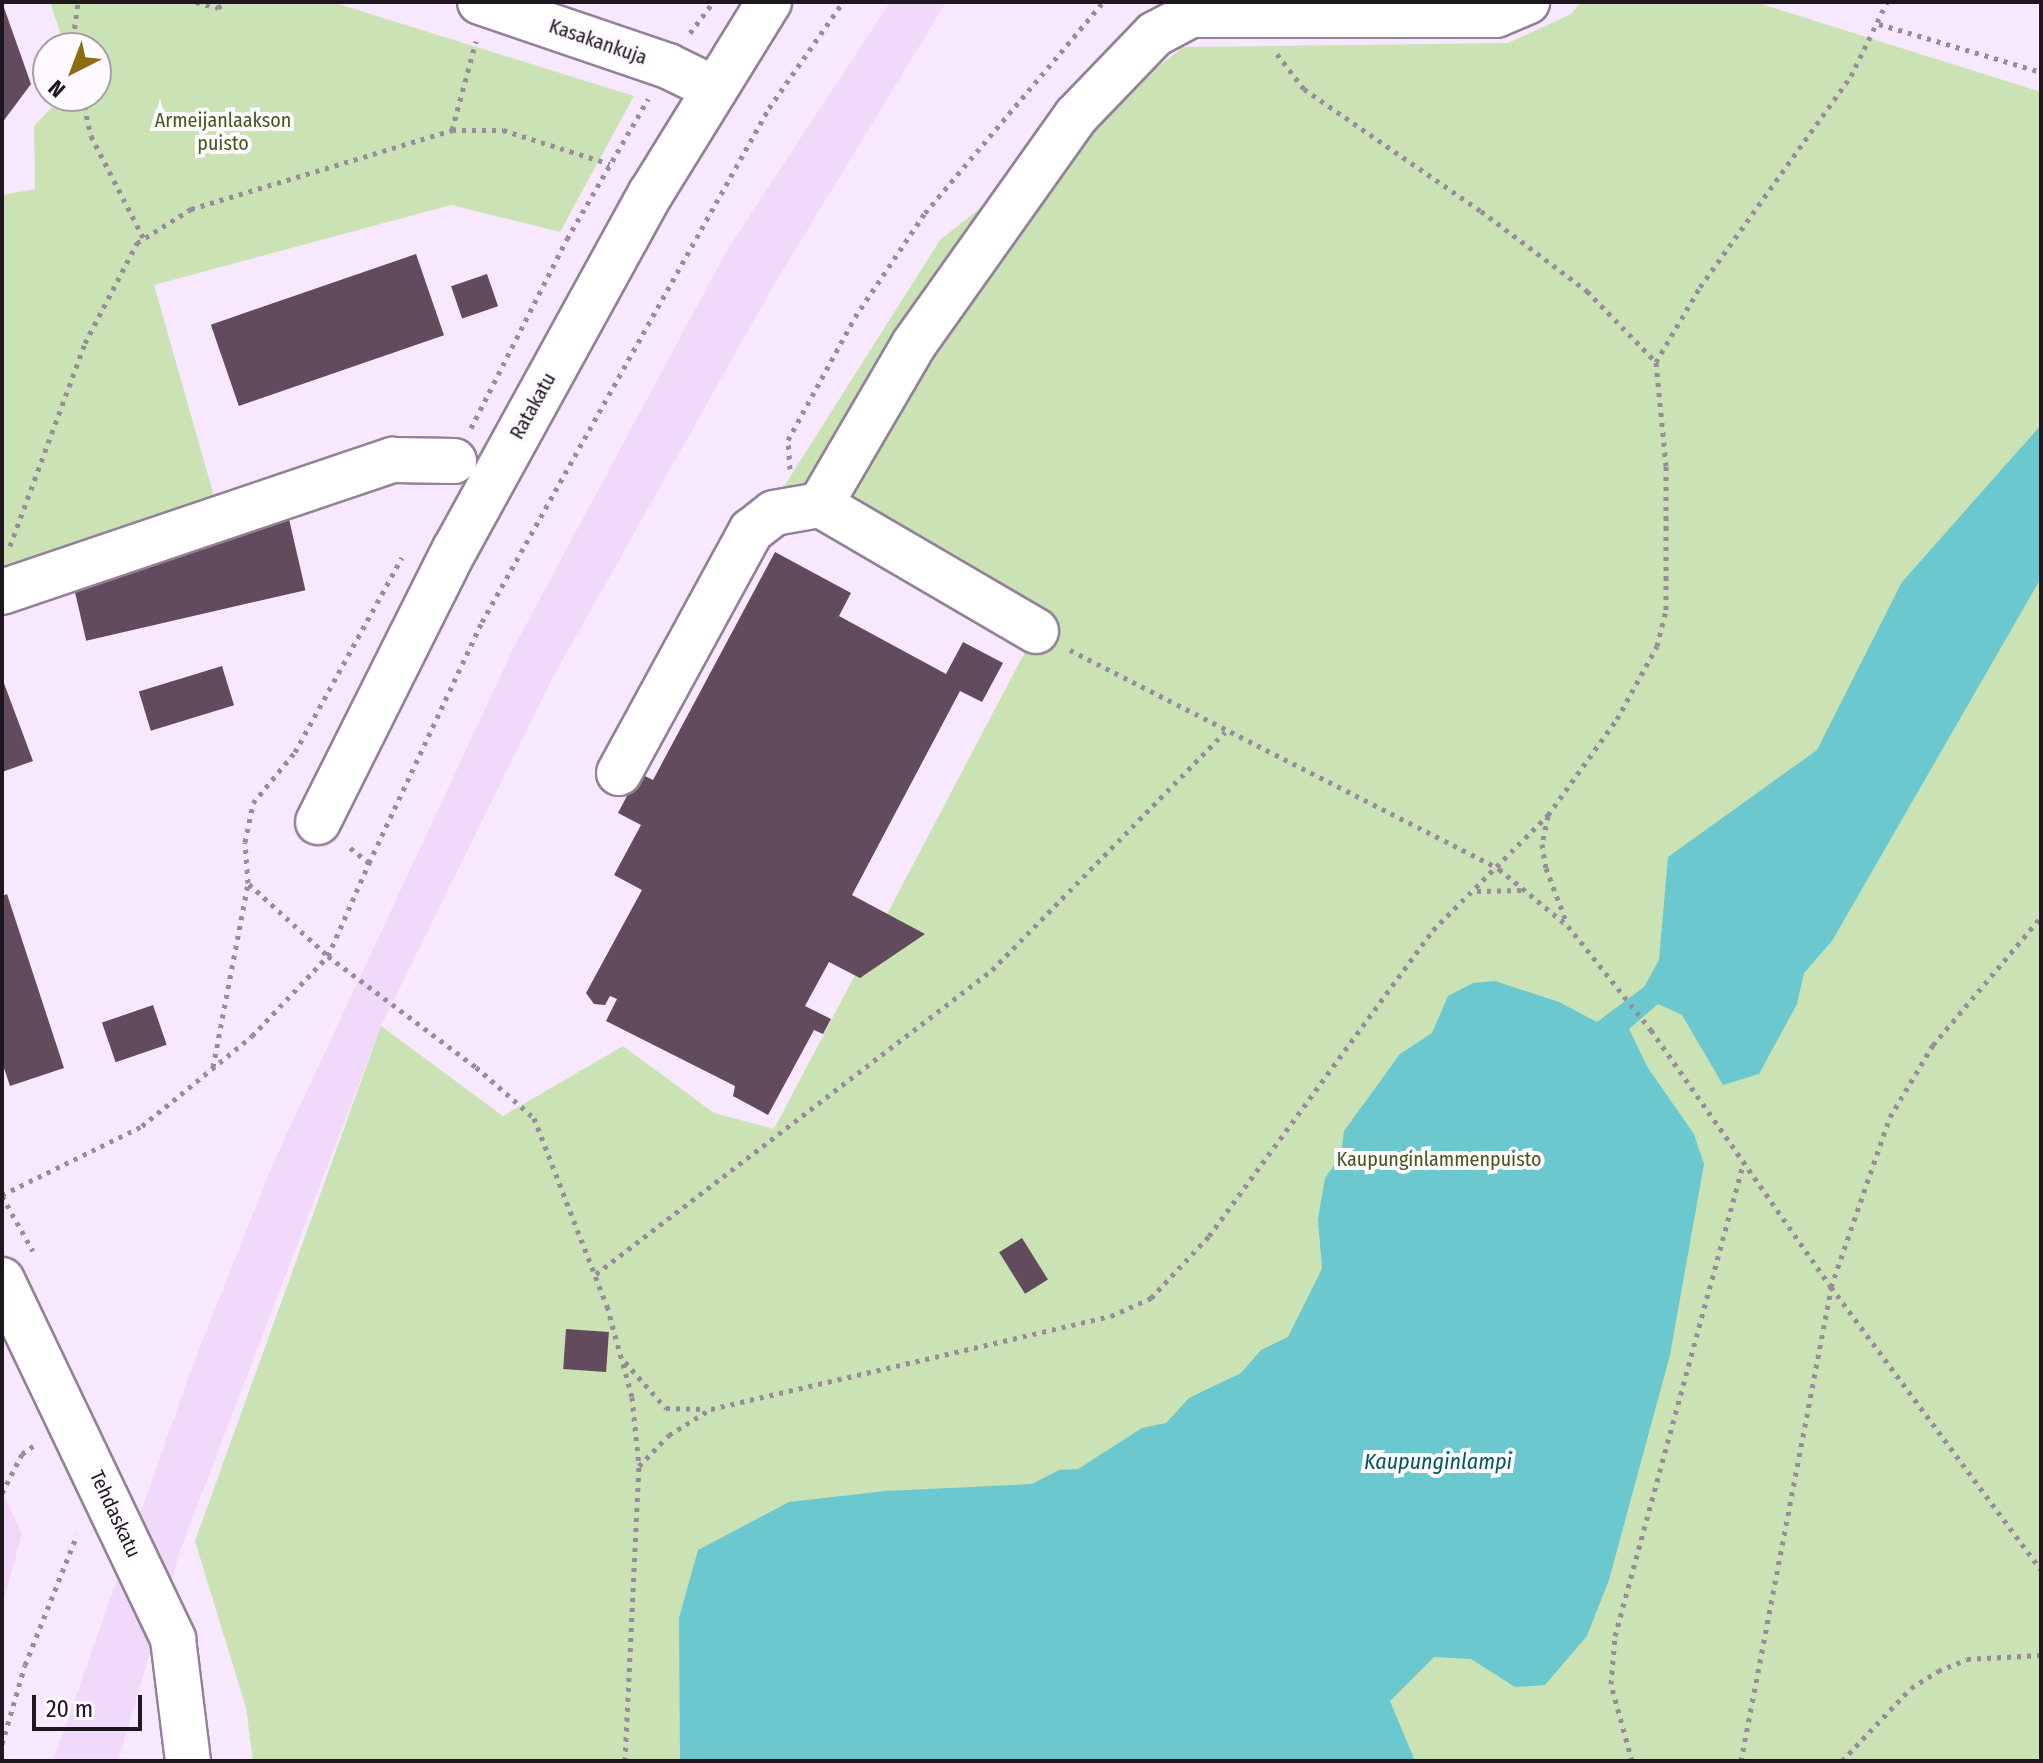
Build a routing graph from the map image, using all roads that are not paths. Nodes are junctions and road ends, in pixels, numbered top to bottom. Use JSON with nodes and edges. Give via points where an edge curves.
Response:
{"nodes":[{"id":1,"x":769,"y":2,"type":"edge"},
{"id":2,"x":1527,"y":2,"type":"edge"},
{"id":3,"x":479,"y":19,"type":"edge"},
{"id":4,"x":713,"y":88,"type":"junction"},
{"id":5,"x":454,"y":461,"type":"dead end"},
{"id":6,"x":820,"y":505,"type":"junction"},
{"id":7,"x":5,"y":572,"type":"edge"},
{"id":8,"x":1036,"y":631,"type":"road end"},
{"id":9,"x":619,"y":773,"type":"dead end"},
{"id":10,"x":318,"y":822,"type":"road end"},
{"id":11,"x":2,"y":1280,"type":"edge"},
{"id":12,"x":188,"y":1761,"type":"edge"}],
"edges":[{"from":1,"to":4,"type":"street","name":"Ratakatu"},
{"from":2,"to":6,"type":"street","via":[[1496,15],[1191,15],[1155,34],[1076,116],[914,344]]},
{"from":3,"to":4,"type":"street","name":"Kasakankuja","via":[[668,66]]},
{"from":4,"to":10,"type":"street","name":"Ratakatu","via":[[455,549]]},
{"from":5,"to":7,"type":"street","via":[[393,460]]},
{"from":6,"to":8,"type":"street"},
{"from":6,"to":9,"type":"street","via":[[774,513],[751,531]]},
{"from":11,"to":12,"type":"street","name":"Tehdaskatu","via":[[173,1639]]}]}
